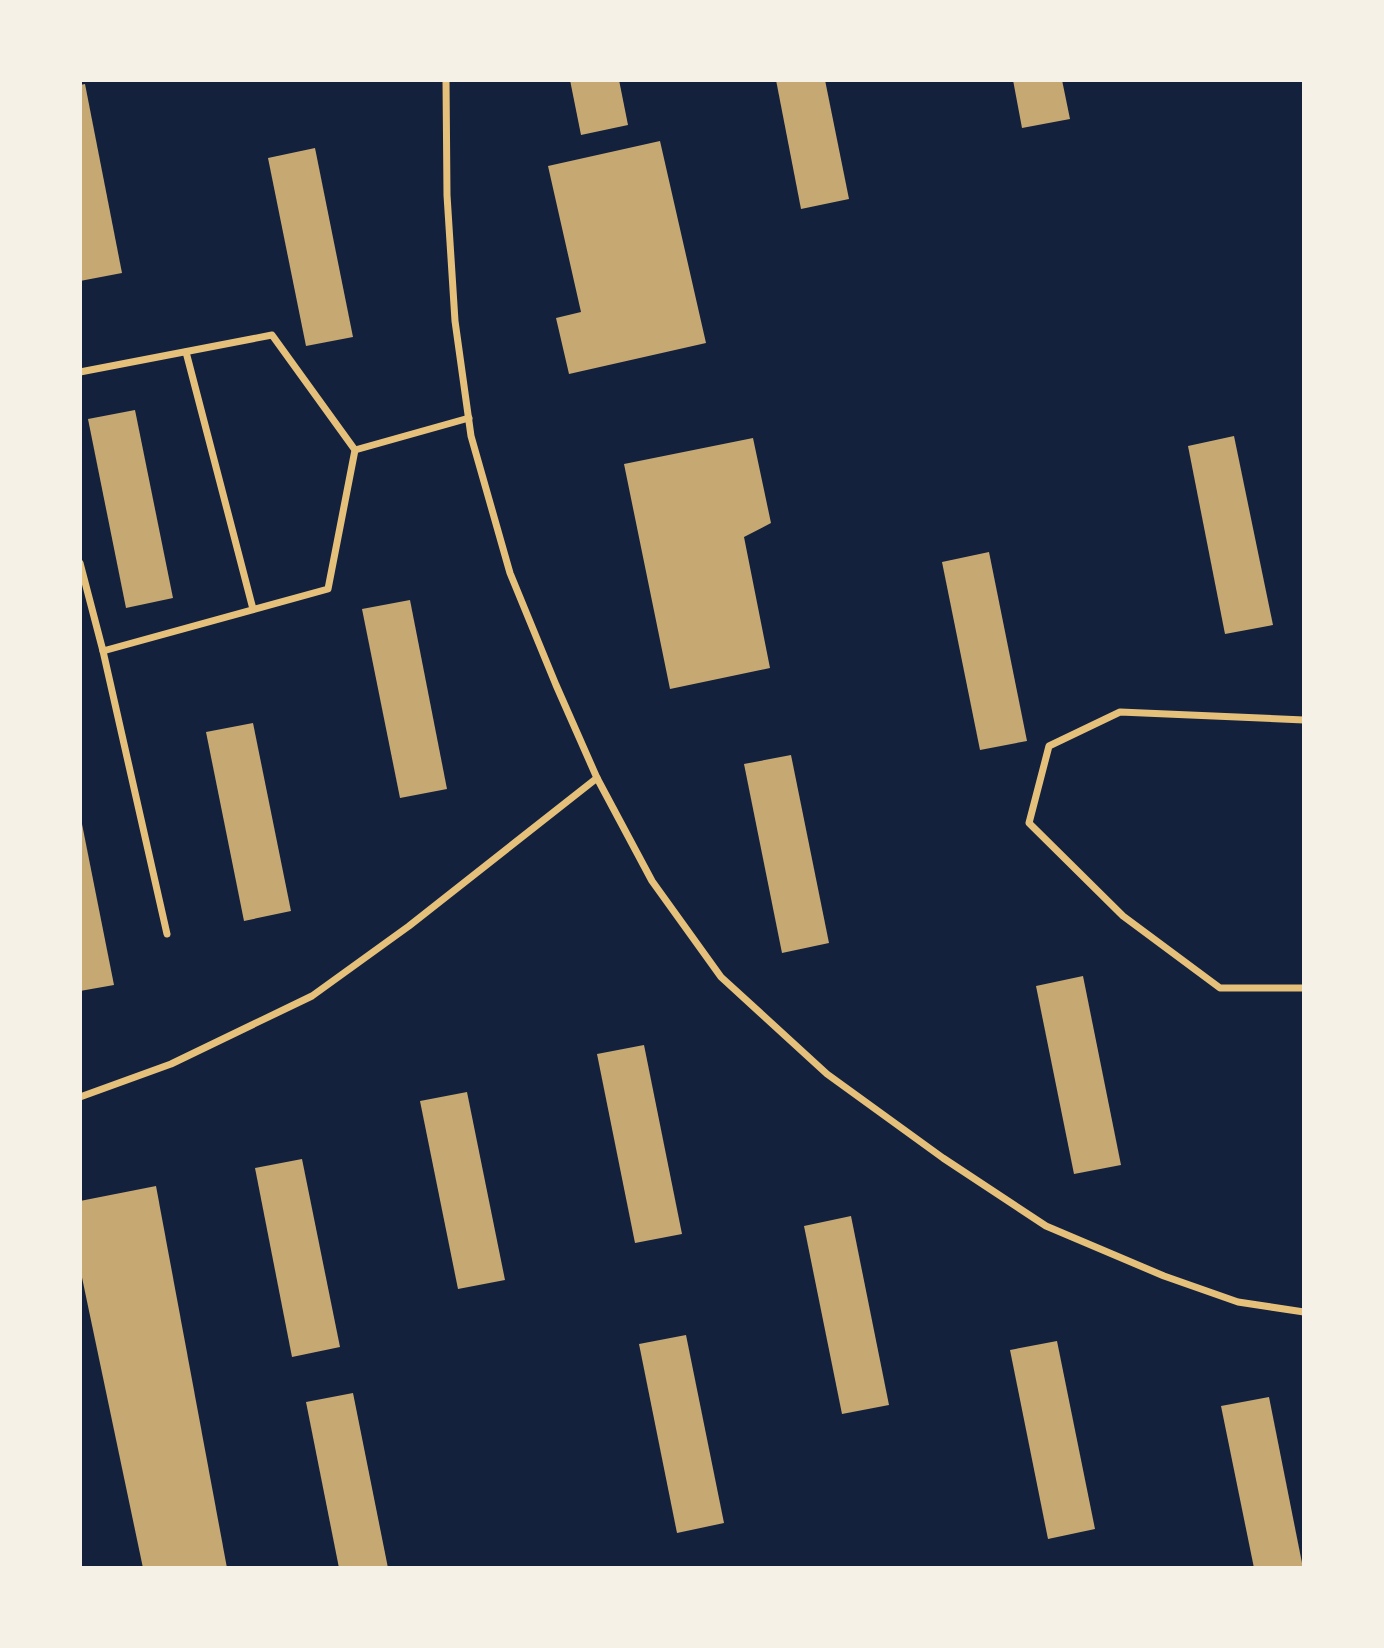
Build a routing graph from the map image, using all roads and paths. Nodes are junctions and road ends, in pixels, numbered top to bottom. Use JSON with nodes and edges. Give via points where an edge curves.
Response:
{"nodes":[{"id":1,"x":446,"y":80,"type":"edge"},
{"id":2,"x":186,"y":352,"type":"junction"},
{"id":3,"x":80,"y":372,"type":"edge"},
{"id":4,"x":469,"y":418,"type":"junction"},
{"id":5,"x":355,"y":450,"type":"junction"},
{"id":6,"x":80,"y":563,"type":"edge"},
{"id":7,"x":253,"y":609,"type":"junction"},
{"id":8,"x":103,"y":650,"type":"junction"},
{"id":9,"x":1304,"y":720,"type":"edge"},
{"id":10,"x":597,"y":778,"type":"junction"},
{"id":11,"x":167,"y":934,"type":"dead end"},
{"id":12,"x":1304,"y":988,"type":"edge"},
{"id":13,"x":80,"y":1097,"type":"edge"},
{"id":14,"x":1304,"y":1312,"type":"edge"}],
"edges":[{"from":1,"to":4,"type":"street","via":[[455,321]]},
{"from":2,"to":3,"type":"street"},
{"from":2,"to":5,"type":"street","via":[[272,335]]},
{"from":2,"to":7,"type":"street"},
{"from":4,"to":5,"type":"street"},
{"from":4,"to":10,"type":"street","via":[[510,573]]},
{"from":5,"to":7,"type":"street","via":[[328,589]]},
{"from":6,"to":8,"type":"street"},
{"from":7,"to":8,"type":"street"},
{"from":8,"to":11,"type":"street"},
{"from":9,"to":12,"type":"street","via":[[1120,712],[1049,746],[1029,823],[1123,916],[1220,988]]},
{"from":10,"to":13,"type":"street","via":[[312,996],[171,1064]]},
{"from":10,"to":14,"type":"street","via":[[652,881],[721,977],[827,1074],[1046,1226],[1238,1302]]}]}
